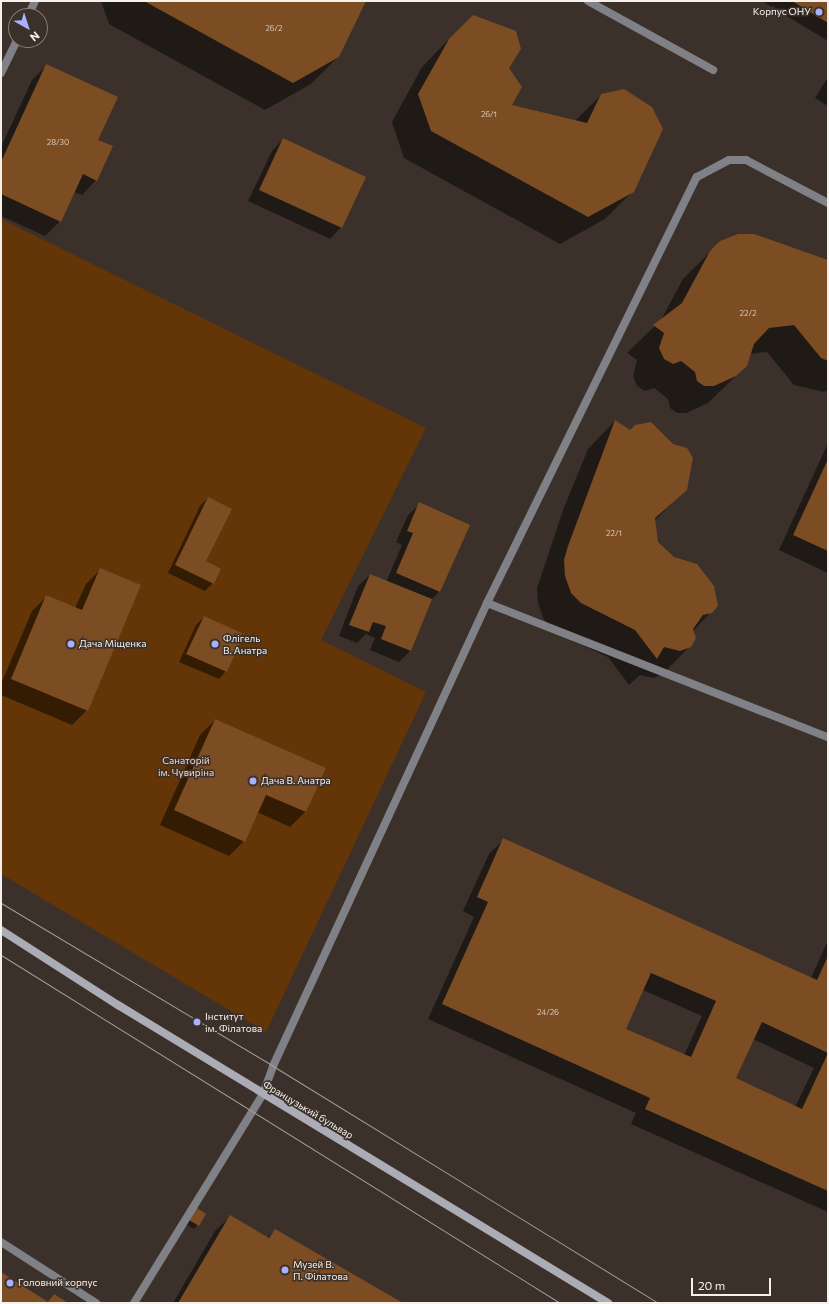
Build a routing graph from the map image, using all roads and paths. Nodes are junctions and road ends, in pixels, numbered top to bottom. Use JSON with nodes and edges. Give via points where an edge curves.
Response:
{"nodes":[{"id":1,"x":588,"y":1,"type":"edge"},
{"id":2,"x":12,"y":48,"type":"edge"},
{"id":3,"x":713,"y":70,"type":"dead end"},
{"id":4,"x":1,"y":73,"type":"edge"},
{"id":5,"x":828,"y":203,"type":"edge"},
{"id":6,"x":486,"y":603,"type":"junction"},
{"id":7,"x":828,"y":737,"type":"edge"},
{"id":8,"x":1,"y":930,"type":"edge"},
{"id":9,"x":263,"y":1094,"type":"junction"},
{"id":10,"x":1,"y":1242,"type":"edge"},
{"id":11,"x":96,"y":1303,"type":"edge"},
{"id":12,"x":134,"y":1303,"type":"edge"},
{"id":13,"x":608,"y":1303,"type":"edge"}],
"edges":[{"from":1,"to":3,"type":"lane"},
{"from":2,"to":4,"type":"lane"},
{"from":5,"to":6,"type":"lane","via":[[746,160],[729,160],[697,177]]},
{"from":6,"to":7,"type":"lane"},
{"from":6,"to":9,"type":"lane","via":[[273,1066]]},
{"from":8,"to":9,"type":"street","name":"Французький бульвар"},
{"from":9,"to":12,"type":"lane"},
{"from":9,"to":13,"type":"street","name":"Французький бульвар"},
{"from":10,"to":11,"type":"lane"}]}
